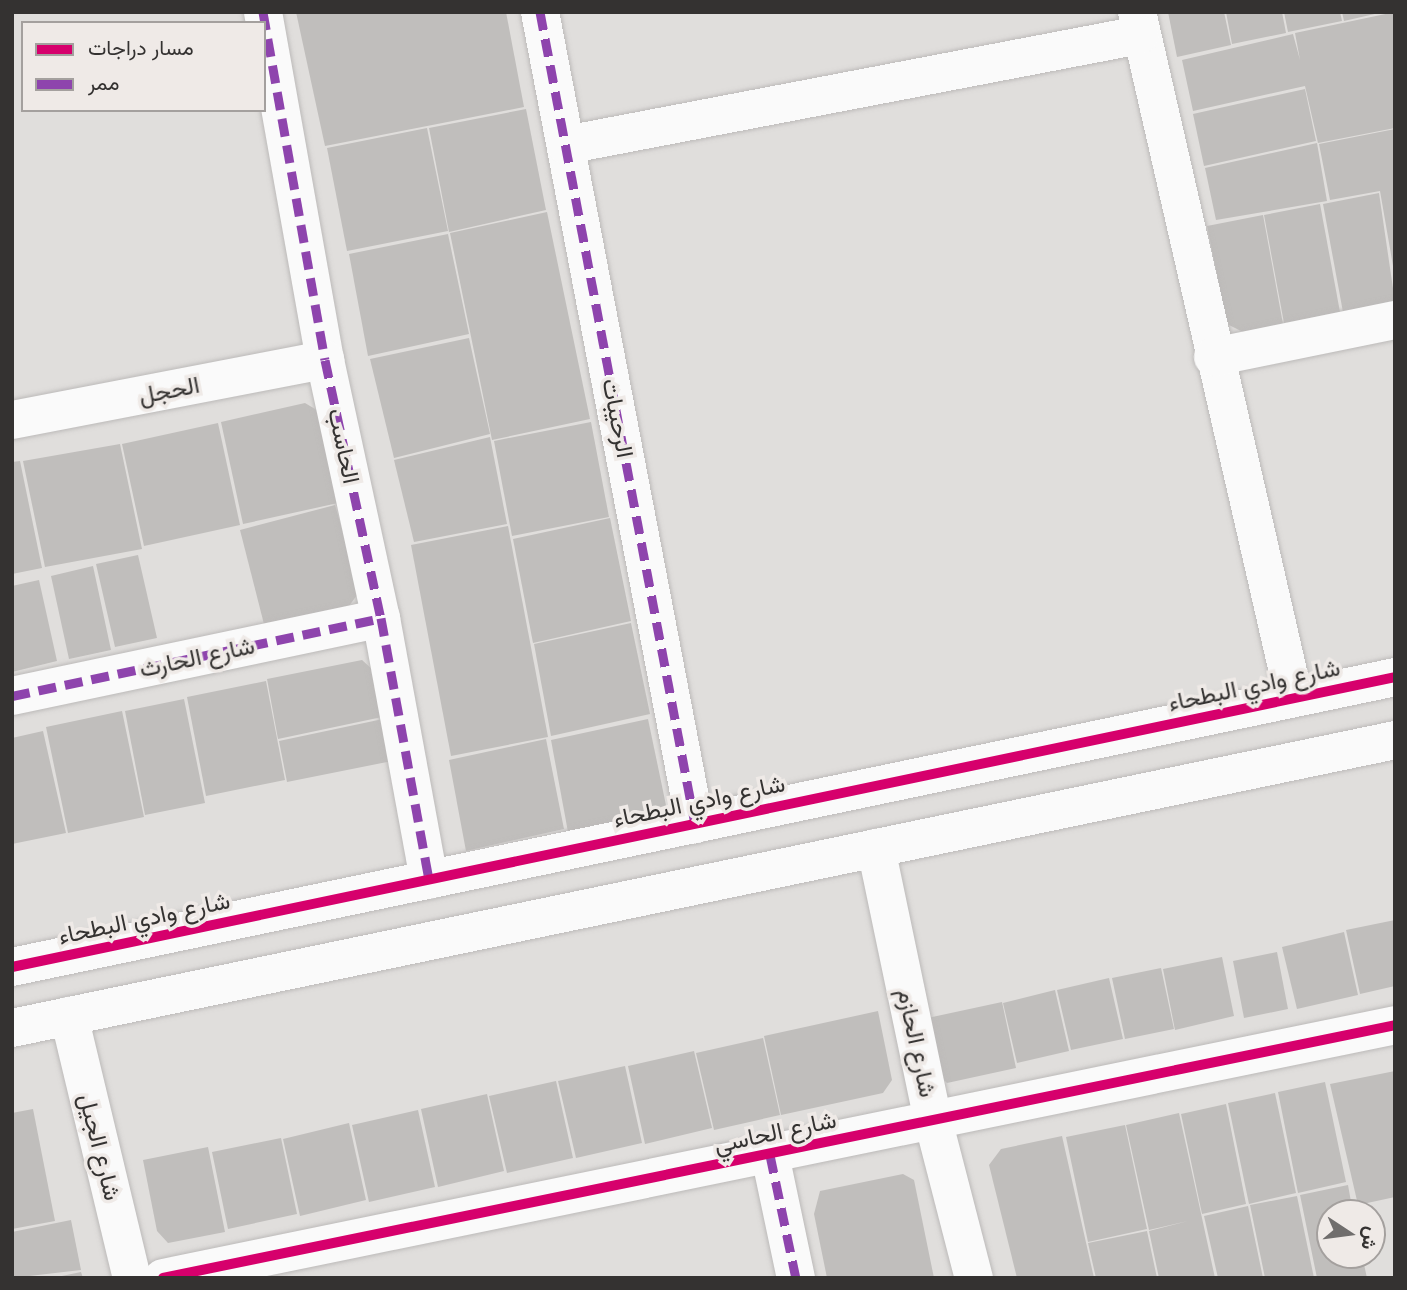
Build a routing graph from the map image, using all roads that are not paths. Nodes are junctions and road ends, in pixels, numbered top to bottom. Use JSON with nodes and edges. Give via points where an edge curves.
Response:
{"nodes":[{"id":1,"x":540,"y":12,"type":"edge"},
{"id":2,"x":1139,"y":23,"type":"edge"},
{"id":3,"x":266,"y":29,"type":"edge"},
{"id":4,"x":566,"y":145,"type":"junction"},
{"id":5,"x":1395,"y":320,"type":"edge"},
{"id":6,"x":1213,"y":357,"type":"junction"},
{"id":7,"x":325,"y":360,"type":"junction"},
{"id":8,"x":12,"y":420,"type":"edge"},
{"id":9,"x":381,"y":618,"type":"junction"},
{"id":10,"x":1395,"y":677,"type":"edge"},
{"id":11,"x":12,"y":696,"type":"edge"},
{"id":12,"x":1294,"y":698,"type":"junction"},
{"id":13,"x":1395,"y":740,"type":"edge"},
{"id":14,"x":703,"y":822,"type":"junction"},
{"id":15,"x":876,"y":848,"type":"junction"},
{"id":16,"x":429,"y":880,"type":"junction"},
{"id":17,"x":723,"y":881,"type":"junction"},
{"id":18,"x":12,"y":967,"type":"edge"},
{"id":19,"x":69,"y":1016,"type":"junction"},
{"id":20,"x":1395,"y":1025,"type":"edge"},
{"id":21,"x":12,"y":1028,"type":"edge"},
{"id":22,"x":933,"y":1120,"type":"junction"},
{"id":23,"x":770,"y":1155,"type":"junction"},
{"id":24,"x":132,"y":1278,"type":"edge"},
{"id":25,"x":163,"y":1278,"type":"edge"},
{"id":26,"x":796,"y":1278,"type":"edge"},
{"id":27,"x":975,"y":1278,"type":"edge"}],
"edges":[{"from":1,"to":4,"type":"street","name":"الرحيبات"},
{"from":2,"to":4,"type":"street"},
{"from":2,"to":6,"type":"street"},
{"from":3,"to":7,"type":"street","name":"الحاسب"},
{"from":4,"to":14,"type":"street","name":"الرحيبات"},
{"from":5,"to":6,"type":"street"},
{"from":6,"to":12,"type":"street"},
{"from":7,"to":8,"type":"street","name":"الحجل"},
{"from":7,"to":9,"type":"street","name":"الحاسب"},
{"from":9,"to":11,"type":"street","name":"شارع الحارث"},
{"from":9,"to":16,"type":"street","name":"الحاسب"},
{"from":10,"to":12,"type":"street","name":"شارع وادي البطحاء"},
{"from":12,"to":14,"type":"street","name":"شارع وادي البطحاء"},
{"from":13,"to":15,"type":"street"},
{"from":14,"to":16,"type":"street","name":"شارع وادي البطحاء"},
{"from":14,"to":17,"type":"street","name":"الرحيبات"},
{"from":15,"to":17,"type":"street"},
{"from":15,"to":22,"type":"street","name":"شارع الحازم"},
{"from":16,"to":18,"type":"street","name":"شارع وادي البطحاء"},
{"from":17,"to":19,"type":"street"},
{"from":19,"to":21,"type":"street"},
{"from":19,"to":24,"type":"street","name":"شارع الجيل"},
{"from":20,"to":22,"type":"street","name":"شارع الحاسي"},
{"from":22,"to":23,"type":"street","name":"شارع الحاسي"},
{"from":22,"to":27,"type":"street","name":"شارع الحازم"},
{"from":23,"to":25,"type":"street","name":"شارع الحاسي"},
{"from":23,"to":26,"type":"street"}]}
